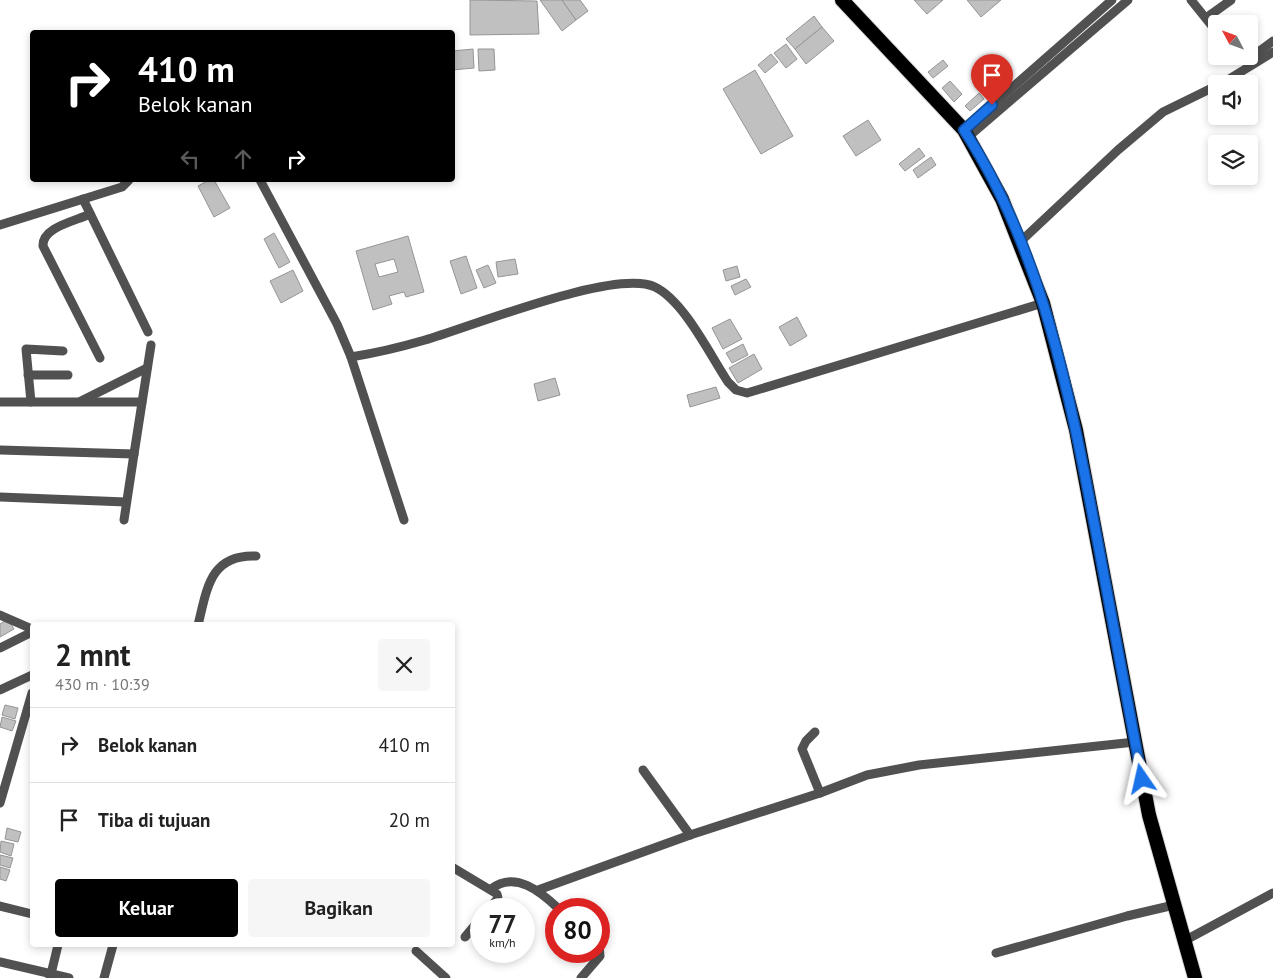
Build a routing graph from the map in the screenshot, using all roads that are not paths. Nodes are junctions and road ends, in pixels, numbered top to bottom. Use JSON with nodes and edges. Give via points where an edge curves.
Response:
{"nodes":[{"id":1,"x":842,"y":0,"type":"edge"},
{"id":2,"x":1112,"y":0,"type":"edge"},
{"id":3,"x":1128,"y":0,"type":"edge"},
{"id":4,"x":1191,"y":0,"type":"edge"},
{"id":5,"x":1231,"y":0,"type":"edge"},
{"id":6,"x":1206,"y":18,"type":"junction"},
{"id":7,"x":1208,"y":21,"type":"edge"},
{"id":8,"x":1081,"y":33,"type":"junction"},
{"id":9,"x":1273,"y":41,"type":"edge"},
{"id":10,"x":1258,"y":52,"type":"edge"},
{"id":11,"x":1273,"y":52,"type":"edge"},
{"id":12,"x":1236,"y":75,"type":"edge"},
{"id":13,"x":1208,"y":90,"type":"edge"},
{"id":14,"x":966,"y":133,"type":"junction"},
{"id":15,"x":128,"y":182,"type":"edge"},
{"id":16,"x":261,"y":182,"type":"edge"},
{"id":17,"x":83,"y":199,"type":"junction"},
{"id":18,"x":90,"y":214,"type":"junction"},
{"id":19,"x":0,"y":225,"type":"edge"},
{"id":20,"x":1020,"y":242,"type":"junction"},
{"id":21,"x":1043,"y":304,"type":"junction"},
{"id":22,"x":148,"y":332,"type":"dead end"},
{"id":23,"x":151,"y":344,"type":"dead end"},
{"id":24,"x":63,"y":351,"type":"dead end"},
{"id":25,"x":351,"y":357,"type":"junction"},
{"id":26,"x":100,"y":358,"type":"dead end"},
{"id":27,"x":147,"y":368,"type":"junction"},
{"id":28,"x":28,"y":375,"type":"junction"},
{"id":29,"x":68,"y":375,"type":"dead end"},
{"id":30,"x":0,"y":402,"type":"edge"},
{"id":31,"x":31,"y":402,"type":"junction"},
{"id":32,"x":79,"y":402,"type":"junction"},
{"id":33,"x":142,"y":402,"type":"junction"},
{"id":34,"x":0,"y":450,"type":"edge"},
{"id":35,"x":134,"y":454,"type":"junction"},
{"id":36,"x":0,"y":497,"type":"edge"},
{"id":37,"x":126,"y":502,"type":"junction"},
{"id":38,"x":124,"y":520,"type":"dead end"},
{"id":39,"x":404,"y":520,"type":"dead end"},
{"id":40,"x":256,"y":556,"type":"dead end"},
{"id":41,"x":0,"y":615,"type":"edge"},
{"id":42,"x":199,"y":622,"type":"edge"},
{"id":43,"x":30,"y":630,"type":"edge"},
{"id":44,"x":30,"y":632,"type":"edge"},
{"id":45,"x":0,"y":648,"type":"edge"},
{"id":46,"x":30,"y":676,"type":"edge"},
{"id":47,"x":0,"y":690,"type":"edge"},
{"id":48,"x":30,"y":700,"type":"edge"},
{"id":49,"x":815,"y":732,"type":"dead end"},
{"id":50,"x":1135,"y":742,"type":"junction"},
{"id":51,"x":643,"y":770,"type":"dead end"},
{"id":52,"x":820,"y":793,"type":"junction"},
{"id":53,"x":0,"y":803,"type":"edge"},
{"id":54,"x":690,"y":835,"type":"junction"},
{"id":55,"x":455,"y":869,"type":"edge"},
{"id":56,"x":491,"y":889,"type":"junction"},
{"id":57,"x":538,"y":890,"type":"junction"},
{"id":58,"x":1273,"y":893,"type":"edge"},
{"id":59,"x":497,"y":898,"type":"edge"},
{"id":60,"x":547,"y":898,"type":"edge"},
{"id":61,"x":1174,"y":905,"type":"junction"},
{"id":62,"x":0,"y":906,"type":"edge"},
{"id":63,"x":30,"y":914,"type":"edge"},
{"id":64,"x":470,"y":931,"type":"edge"},
{"id":65,"x":465,"y":937,"type":"dead end"},
{"id":66,"x":1184,"y":941,"type":"junction"},
{"id":67,"x":57,"y":947,"type":"edge"},
{"id":68,"x":112,"y":947,"type":"edge"},
{"id":69,"x":416,"y":951,"type":"dead end"},
{"id":70,"x":996,"y":953,"type":"dead end"},
{"id":71,"x":0,"y":962,"type":"edge"},
{"id":72,"x":594,"y":963,"type":"edge"},
{"id":73,"x":50,"y":976,"type":"edge"},
{"id":74,"x":68,"y":978,"type":"edge"},
{"id":75,"x":104,"y":978,"type":"edge"},
{"id":76,"x":446,"y":978,"type":"edge"},
{"id":77,"x":580,"y":978,"type":"edge"},
{"id":78,"x":1195,"y":978,"type":"edge"}],
"edges":[{"from":1,"to":14,"type":"highway"},
{"from":2,"to":8,"type":"street"},
{"from":3,"to":8,"type":"street"},
{"from":4,"to":6,"type":"street"},
{"from":5,"to":6,"type":"street"},
{"from":6,"to":7,"type":"street"},
{"from":8,"to":14,"type":"street"},
{"from":9,"to":10,"type":"street"},
{"from":11,"to":12,"type":"street"},
{"from":13,"to":20,"type":"street","via":[[1163,112]]},
{"from":14,"to":20,"type":"highway","via":[[1002,199]]},
{"from":15,"to":17,"type":"street","via":[[122,188]]},
{"from":16,"to":25,"type":"street","via":[[337,324]]},
{"from":17,"to":18,"type":"street"},
{"from":17,"to":19,"type":"street"},
{"from":18,"to":22,"type":"street"},
{"from":18,"to":26,"type":"street","via":[[49,232],[43,241]]},
{"from":20,"to":21,"type":"highway"},
{"from":21,"to":25,"type":"street","via":[[747,393],[736,390],[728,382],[673,301],[644,283],[623,283],[572,293],[425,340]]},
{"from":21,"to":50,"type":"highway","via":[[1078,439]]},
{"from":23,"to":27,"type":"street"},
{"from":24,"to":28,"type":"street","via":[[26,349]]},
{"from":25,"to":39,"type":"street"},
{"from":27,"to":32,"type":"street"},
{"from":27,"to":33,"type":"street"},
{"from":28,"to":29,"type":"street"},
{"from":28,"to":31,"type":"street"},
{"from":30,"to":31,"type":"street"},
{"from":31,"to":32,"type":"street"},
{"from":32,"to":33,"type":"street"},
{"from":33,"to":35,"type":"street"},
{"from":34,"to":35,"type":"street"},
{"from":35,"to":37,"type":"street"},
{"from":36,"to":37,"type":"street"},
{"from":37,"to":38,"type":"street"},
{"from":40,"to":42,"type":"street","via":[[234,557],[221,565],[212,576]]},
{"from":41,"to":43,"type":"street"},
{"from":44,"to":45,"type":"street"},
{"from":46,"to":47,"type":"street"},
{"from":48,"to":53,"type":"street"},
{"from":49,"to":52,"type":"street","via":[[802,749]]},
{"from":50,"to":52,"type":"street","via":[[919,765],[867,775]]},
{"from":50,"to":61,"type":"highway","via":[[1149,815]]},
{"from":51,"to":54,"type":"street"},
{"from":52,"to":54,"type":"street"},
{"from":54,"to":57,"type":"street"},
{"from":55,"to":56,"type":"street"},
{"from":56,"to":57,"type":"street","via":[[507,881]]},
{"from":56,"to":59,"type":"street"},
{"from":57,"to":60,"type":"street"},
{"from":58,"to":66,"type":"street"},
{"from":61,"to":66,"type":"highway"},
{"from":61,"to":70,"type":"street"},
{"from":62,"to":63,"type":"street"},
{"from":64,"to":65,"type":"street"},
{"from":66,"to":78,"type":"highway"},
{"from":67,"to":73,"type":"street"},
{"from":68,"to":75,"type":"street"},
{"from":69,"to":76,"type":"street"},
{"from":71,"to":73,"type":"street"},
{"from":72,"to":77,"type":"street"},
{"from":73,"to":74,"type":"street"}]}
